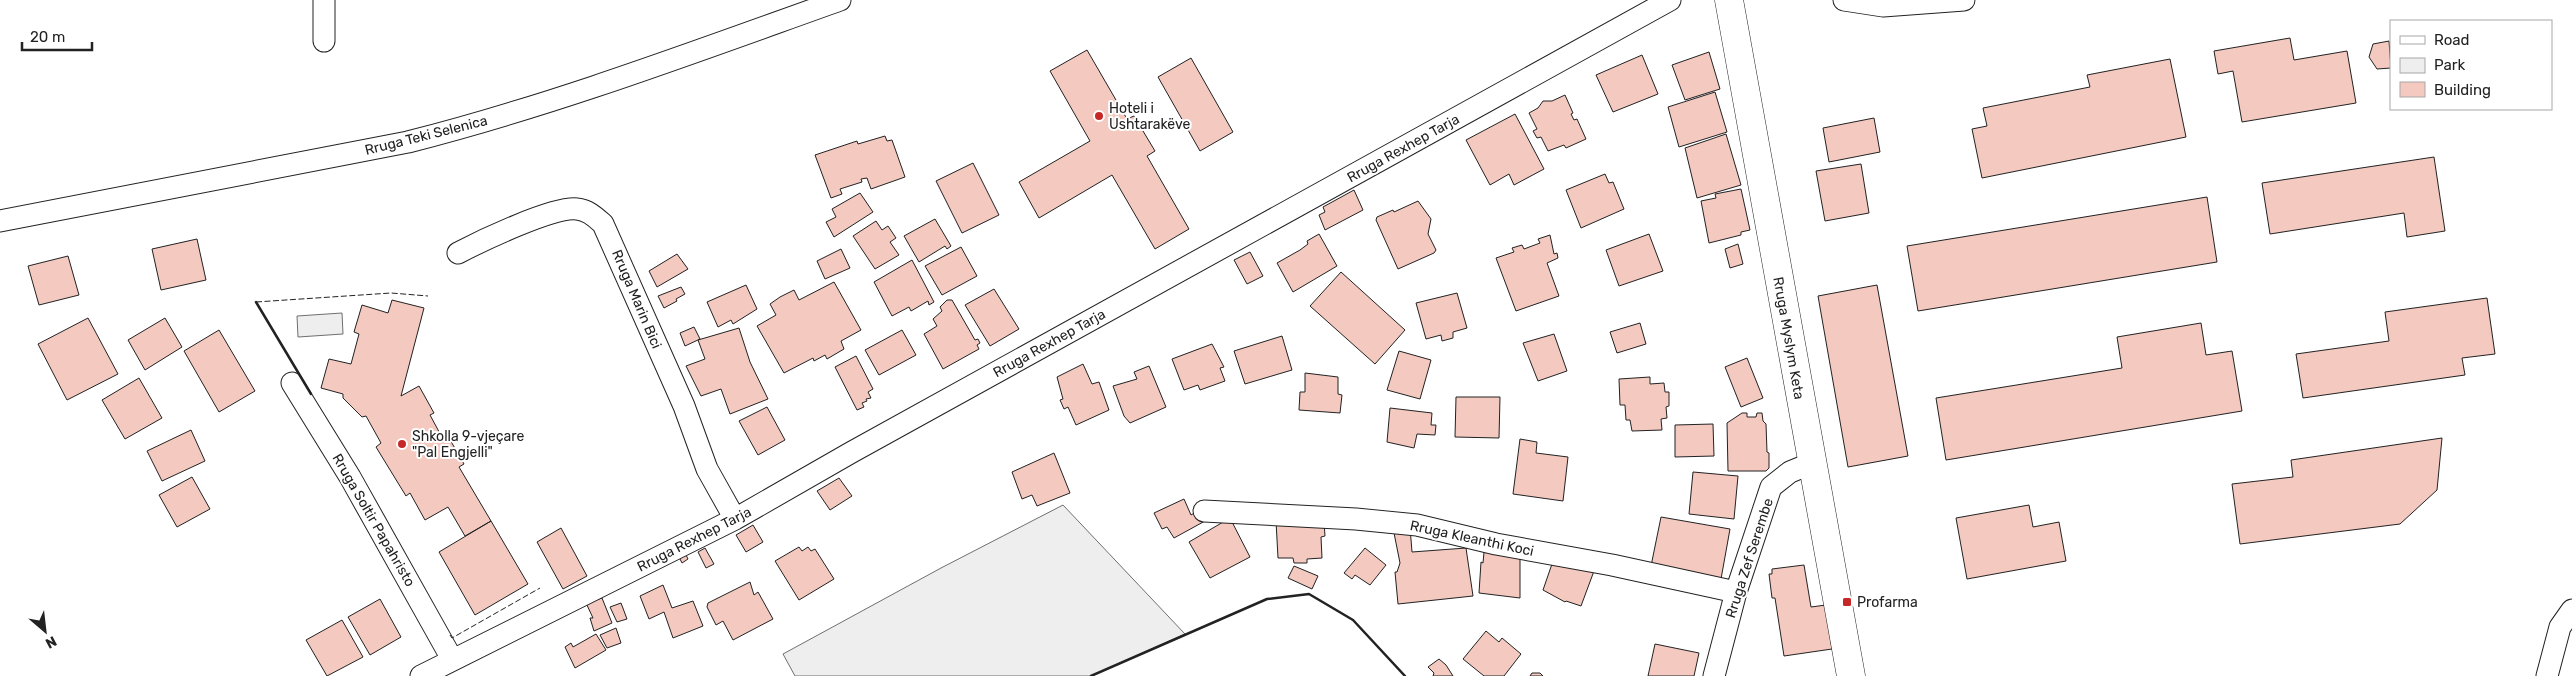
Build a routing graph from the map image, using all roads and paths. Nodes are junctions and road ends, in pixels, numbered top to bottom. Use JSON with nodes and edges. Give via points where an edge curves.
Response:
{"nodes":[{"id":1,"x":324,"y":0,"type":"edge"},
{"id":2,"x":840,"y":0,"type":"edge"},
{"id":3,"x":1670,"y":0,"type":"edge"},
{"id":4,"x":1729,"y":0,"type":"edge"},
{"id":5,"x":1844,"y":0,"type":"edge"},
{"id":6,"x":1964,"y":0,"type":"edge"},
{"id":7,"x":324,"y":40,"type":"dead end"},
{"id":8,"x":0,"y":221,"type":"edge"},
{"id":9,"x":458,"y":253,"type":"dead end"},
{"id":10,"x":292,"y":383,"type":"dead end"},
{"id":11,"x":1812,"y":463,"type":"junction"},
{"id":12,"x":1204,"y":511,"type":"dead end"},
{"id":13,"x":735,"y":519,"type":"junction"},
{"id":14,"x":1736,"y":592,"type":"junction"},
{"id":15,"x":2572,"y":610,"type":"edge"},
{"id":16,"x":452,"y":659,"type":"junction"},
{"id":17,"x":422,"y":676,"type":"edge"},
{"id":18,"x":1714,"y":676,"type":"edge"},
{"id":19,"x":1850,"y":676,"type":"edge"},
{"id":20,"x":2547,"y":676,"type":"edge"}],
"edges":[{"from":1,"to":7,"type":"street"},
{"from":2,"to":8,"type":"street","name":"Rruga Teki Selenica","via":[[465,128],[408,142]]},
{"from":3,"to":13,"type":"street","name":"Rruga Rexhep Tarja"},
{"from":4,"to":11,"type":"main road","name":"Rruga Myslym Keta"},
{"from":5,"to":6,"type":"street","via":[[1883,6]]},
{"from":9,"to":13,"type":"street","name":"Rruga Marin Bici","via":[[501,232],[563,210],[588,211],[603,224],[684,406],[708,469]]},
{"from":10,"to":16,"type":"street","name":"Rruga Soltir Papahristo","via":[[354,484]]},
{"from":11,"to":14,"type":"street","name":"Rruga Zef Serembe","via":[[1790,472],[1772,487]]},
{"from":11,"to":19,"type":"main road","name":"Rruga Myslym Keta"},
{"from":12,"to":14,"type":"street","name":"Rruga Kleanthi Koci","via":[[1417,525]]},
{"from":13,"to":16,"type":"street","name":"Rruga Rexhep Tarja"},
{"from":14,"to":18,"type":"street","name":"Rruga Zef Serembe"},
{"from":15,"to":20,"type":"street","via":[[2560,627]]},
{"from":16,"to":17,"type":"street","name":"Rruga Rexhep Tarja"}]}
